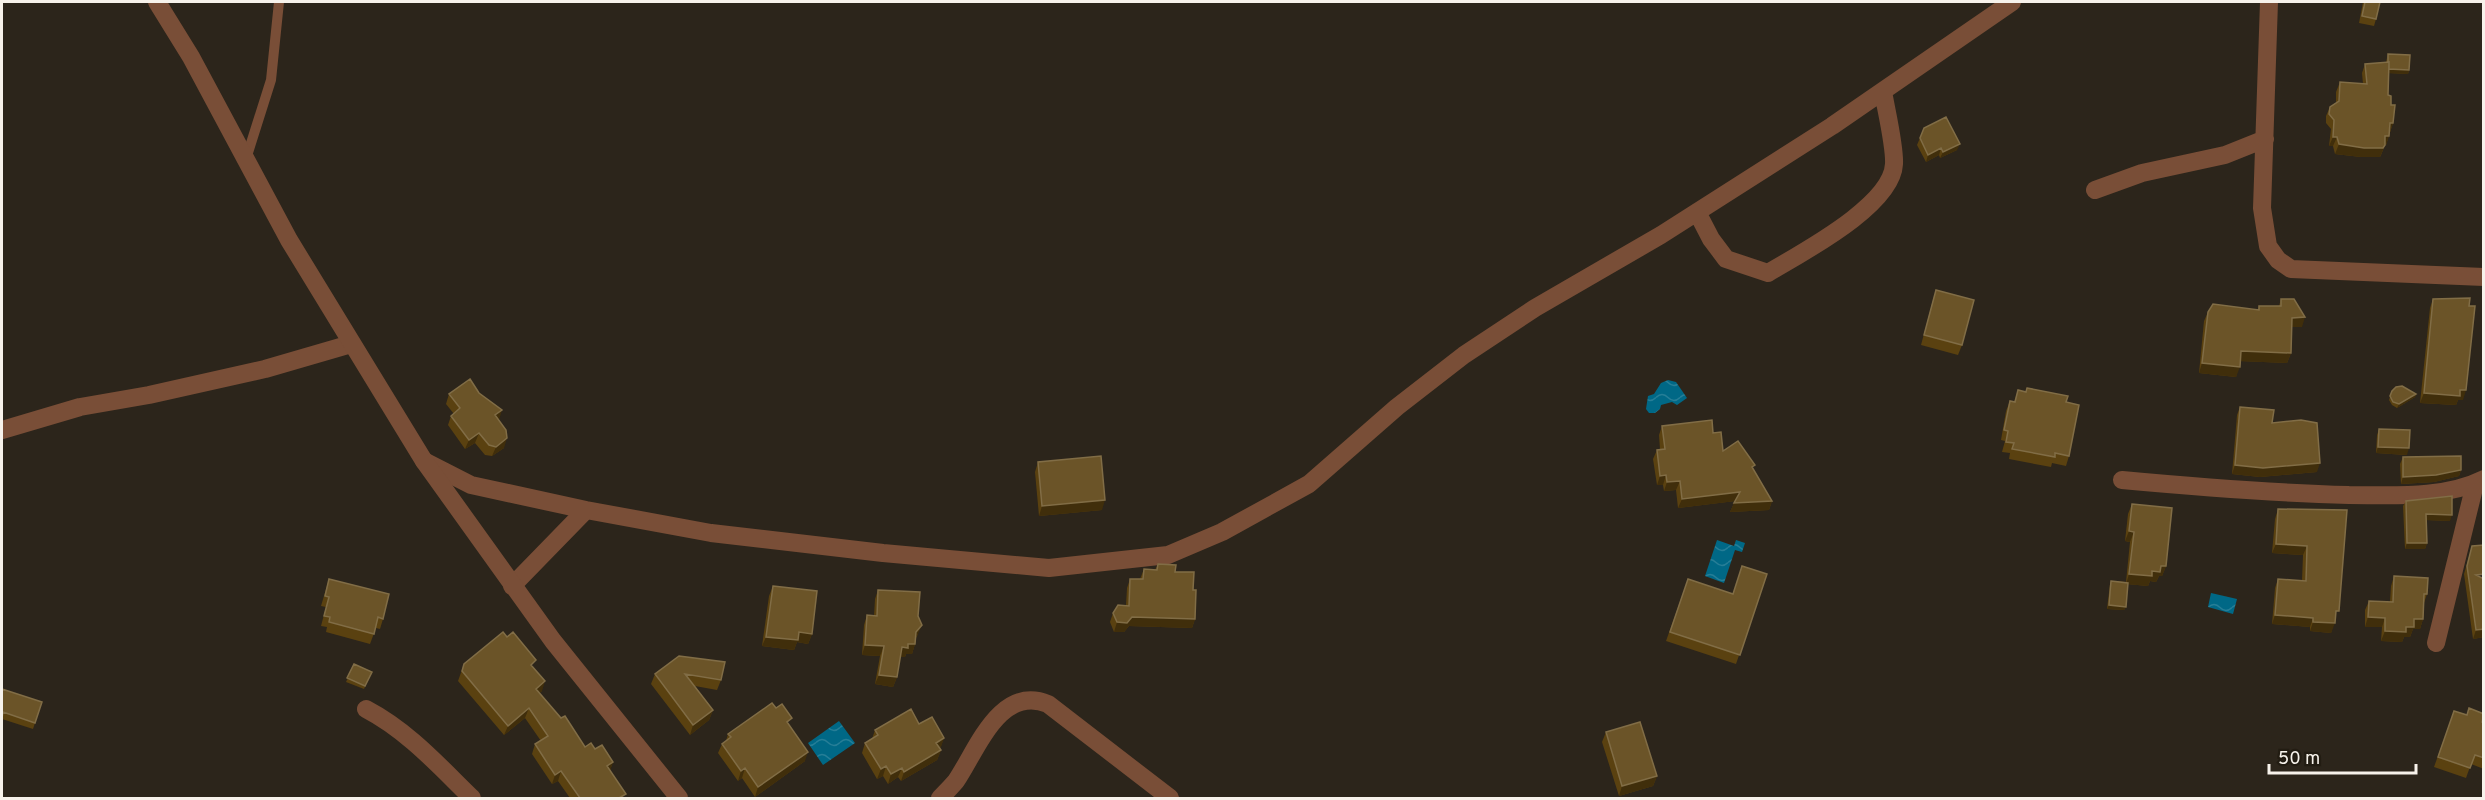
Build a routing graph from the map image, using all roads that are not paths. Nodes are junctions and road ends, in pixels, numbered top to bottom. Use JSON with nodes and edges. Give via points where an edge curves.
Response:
{"nodes":[{"id":1,"x":157,"y":2,"type":"edge"},
{"id":2,"x":279,"y":2,"type":"edge"},
{"id":3,"x":2012,"y":2,"type":"edge"},
{"id":4,"x":2269,"y":2,"type":"edge"},
{"id":5,"x":1883,"y":91,"type":"junction"},
{"id":6,"x":2265,"y":139,"type":"junction"},
{"id":7,"x":245,"y":160,"type":"junction"},
{"id":8,"x":2095,"y":190,"type":"dead end"},
{"id":9,"x":1697,"y":212,"type":"junction"},
{"id":10,"x":2484,"y":277,"type":"edge"},
{"id":11,"x":351,"y":344,"type":"junction"},
{"id":12,"x":2,"y":430,"type":"edge"},
{"id":13,"x":424,"y":461,"type":"junction"},
{"id":14,"x":2122,"y":480,"type":"dead end"},
{"id":15,"x":2479,"y":482,"type":"edge"},
{"id":16,"x":586,"y":510,"type":"junction"},
{"id":17,"x":512,"y":586,"type":"junction"},
{"id":18,"x":2436,"y":643,"type":"dead end"},
{"id":19,"x":366,"y":709,"type":"dead end"},
{"id":20,"x":472,"y":798,"type":"edge"},
{"id":21,"x":680,"y":798,"type":"edge"},
{"id":22,"x":940,"y":798,"type":"edge"},
{"id":23,"x":1170,"y":798,"type":"edge"}],
"edges":[{"from":1,"to":7,"type":"street"},
{"from":2,"to":7,"type":"lane","via":[[271,80]]},
{"from":3,"to":5,"type":"street"},
{"from":4,"to":6,"type":"street"},
{"from":5,"to":9,"type":"street"},
{"from":5,"to":9,"type":"street","via":[[1894,165],[1882,195],[1841,229],[1768,273],[1726,259]]},
{"from":6,"to":8,"type":"street"},
{"from":6,"to":10,"type":"street","via":[[2264,229],[2268,246],[2291,269]]},
{"from":7,"to":11,"type":"street"},
{"from":9,"to":16,"type":"street","via":[[1534,308],[1464,355],[1309,484],[1222,532],[1168,555],[1049,568],[1002,565],[711,533]]},
{"from":11,"to":12,"type":"street","via":[[253,372],[80,407]]},
{"from":11,"to":13,"type":"street"},
{"from":13,"to":16,"type":"street","via":[[471,485]]},
{"from":13,"to":17,"type":"street"},
{"from":14,"to":15,"type":"street","via":[[2234,491],[2393,495],[2434,492]]},
{"from":15,"to":18,"type":"street"},
{"from":16,"to":17,"type":"street"},
{"from":17,"to":21,"type":"street"},
{"from":19,"to":20,"type":"street","via":[[416,743]]},
{"from":22,"to":23,"type":"street","via":[[955,782],[991,722],[1012,705],[1037,699]]}]}
